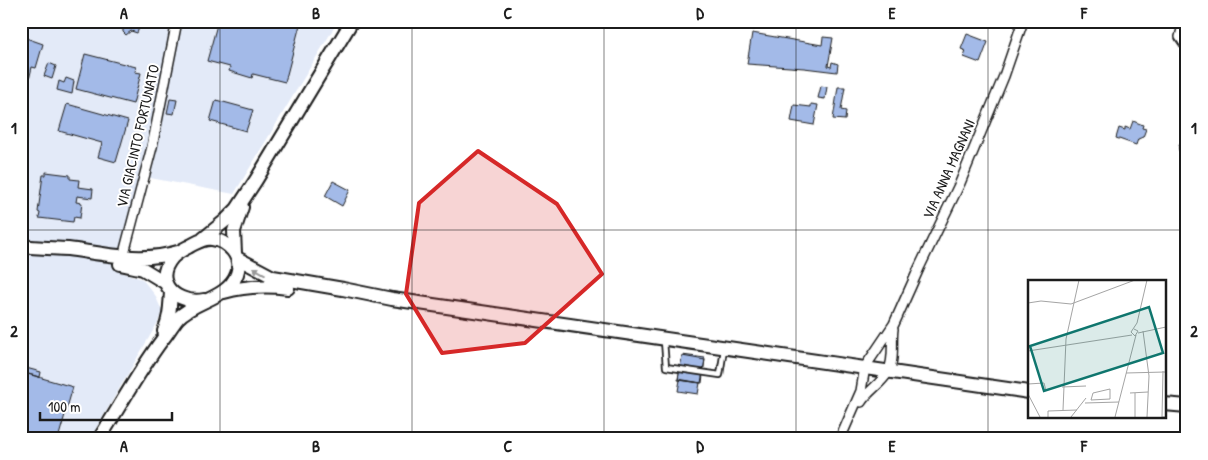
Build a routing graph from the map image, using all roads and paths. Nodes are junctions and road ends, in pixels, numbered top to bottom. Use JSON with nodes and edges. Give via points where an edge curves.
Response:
{"nodes":[{"id":1,"x":177,"y":21,"type":"edge"},
{"id":2,"x":352,"y":21,"type":"edge"},
{"id":3,"x":1022,"y":21,"type":"edge"},
{"id":4,"x":1184,"y":21,"type":"edge"},
{"id":5,"x":1187,"y":47,"type":"edge"},
{"id":6,"x":256,"y":180,"type":"junction"},
{"id":7,"x":203,"y":239,"type":"junction"},
{"id":8,"x":23,"y":246,"type":"edge"},
{"id":9,"x":178,"y":252,"type":"junction"},
{"id":10,"x":236,"y":256,"type":"junction"},
{"id":11,"x":123,"y":257,"type":"junction"},
{"id":12,"x":169,"y":287,"type":"junction"},
{"id":13,"x":224,"y":292,"type":"junction"},
{"id":14,"x":392,"y":299,"type":"junction"},
{"id":15,"x":204,"y":300,"type":"junction"},
{"id":16,"x":894,"y":324,"type":"junction"},
{"id":17,"x":664,"y":339,"type":"junction"},
{"id":18,"x":724,"y":347,"type":"junction"},
{"id":19,"x":152,"y":354,"type":"junction"},
{"id":20,"x":865,"y":367,"type":"junction"},
{"id":21,"x":888,"y":371,"type":"junction"},
{"id":22,"x":1028,"y":392,"type":"edge"},
{"id":23,"x":1166,"y":404,"type":"edge"},
{"id":24,"x":1187,"y":406,"type":"edge"},
{"id":25,"x":1166,"y":412,"type":"edge"},
{"id":26,"x":1187,"y":414,"type":"edge"},
{"id":27,"x":851,"y":417,"type":"junction"},
{"id":28,"x":99,"y":439,"type":"edge"},
{"id":29,"x":840,"y":439,"type":"edge"}],
"edges":[{"from":1,"to":11,"type":"street","name":"VIA GIACINTO FORTUNATO","via":[[152,147]]},
{"from":2,"to":6,"type":"main road"},
{"from":3,"to":16,"type":"street","name":"VIA ANNA MAGNANI","via":[[1004,76],[960,183]]},
{"from":4,"to":5,"type":"street","via":[[1180,37]]},
{"from":6,"to":7,"type":"main road","via":[[237,210]]},
{"from":6,"to":10,"type":"main road","via":[[234,231]]},
{"from":7,"to":9,"type":"main road"},
{"from":7,"to":10,"type":"main road","via":[[222,242]]},
{"from":8,"to":11,"type":"main road"},
{"from":8,"to":12,"type":"main road","via":[[130,265],[143,269]]},
{"from":9,"to":11,"type":"main road","via":[[150,258]]},
{"from":9,"to":12,"type":"main road","via":[[167,268]]},
{"from":10,"to":13,"type":"main road","via":[[237,274]]},
{"from":14,"to":10,"type":"main road","one_way":true,"via":[[273,277]]},
{"from":12,"to":15,"type":"main road","via":[[180,298]]},
{"from":12,"to":19,"type":"main road","via":[[168,322]]},
{"from":13,"to":14,"type":"main road","via":[[268,285],[342,297]]},
{"from":13,"to":15,"type":"main road"},
{"from":14,"to":17,"type":"main road"},
{"from":15,"to":19,"type":"main road","via":[[178,318]]},
{"from":16,"to":20,"type":"street","name":"VIA ANNA MAGNANI"},
{"from":16,"to":21,"type":"street","name":"VIA ANNA MAGNANI"},
{"from":17,"to":18,"type":"main road"},
{"from":17,"to":18,"type":"lane","via":[[666,367],[720,375]]},
{"from":18,"to":20,"type":"main road"},
{"from":19,"to":28,"type":"main road"},
{"from":20,"to":21,"type":"main road"},
{"from":20,"to":27,"type":"street","via":[[861,391]]},
{"from":21,"to":22,"type":"main road"},
{"from":21,"to":27,"type":"street","via":[[867,393]]},
{"from":23,"to":24,"type":"main road"},
{"from":25,"to":26,"type":"main road"},
{"from":27,"to":29,"type":"street"}]}
